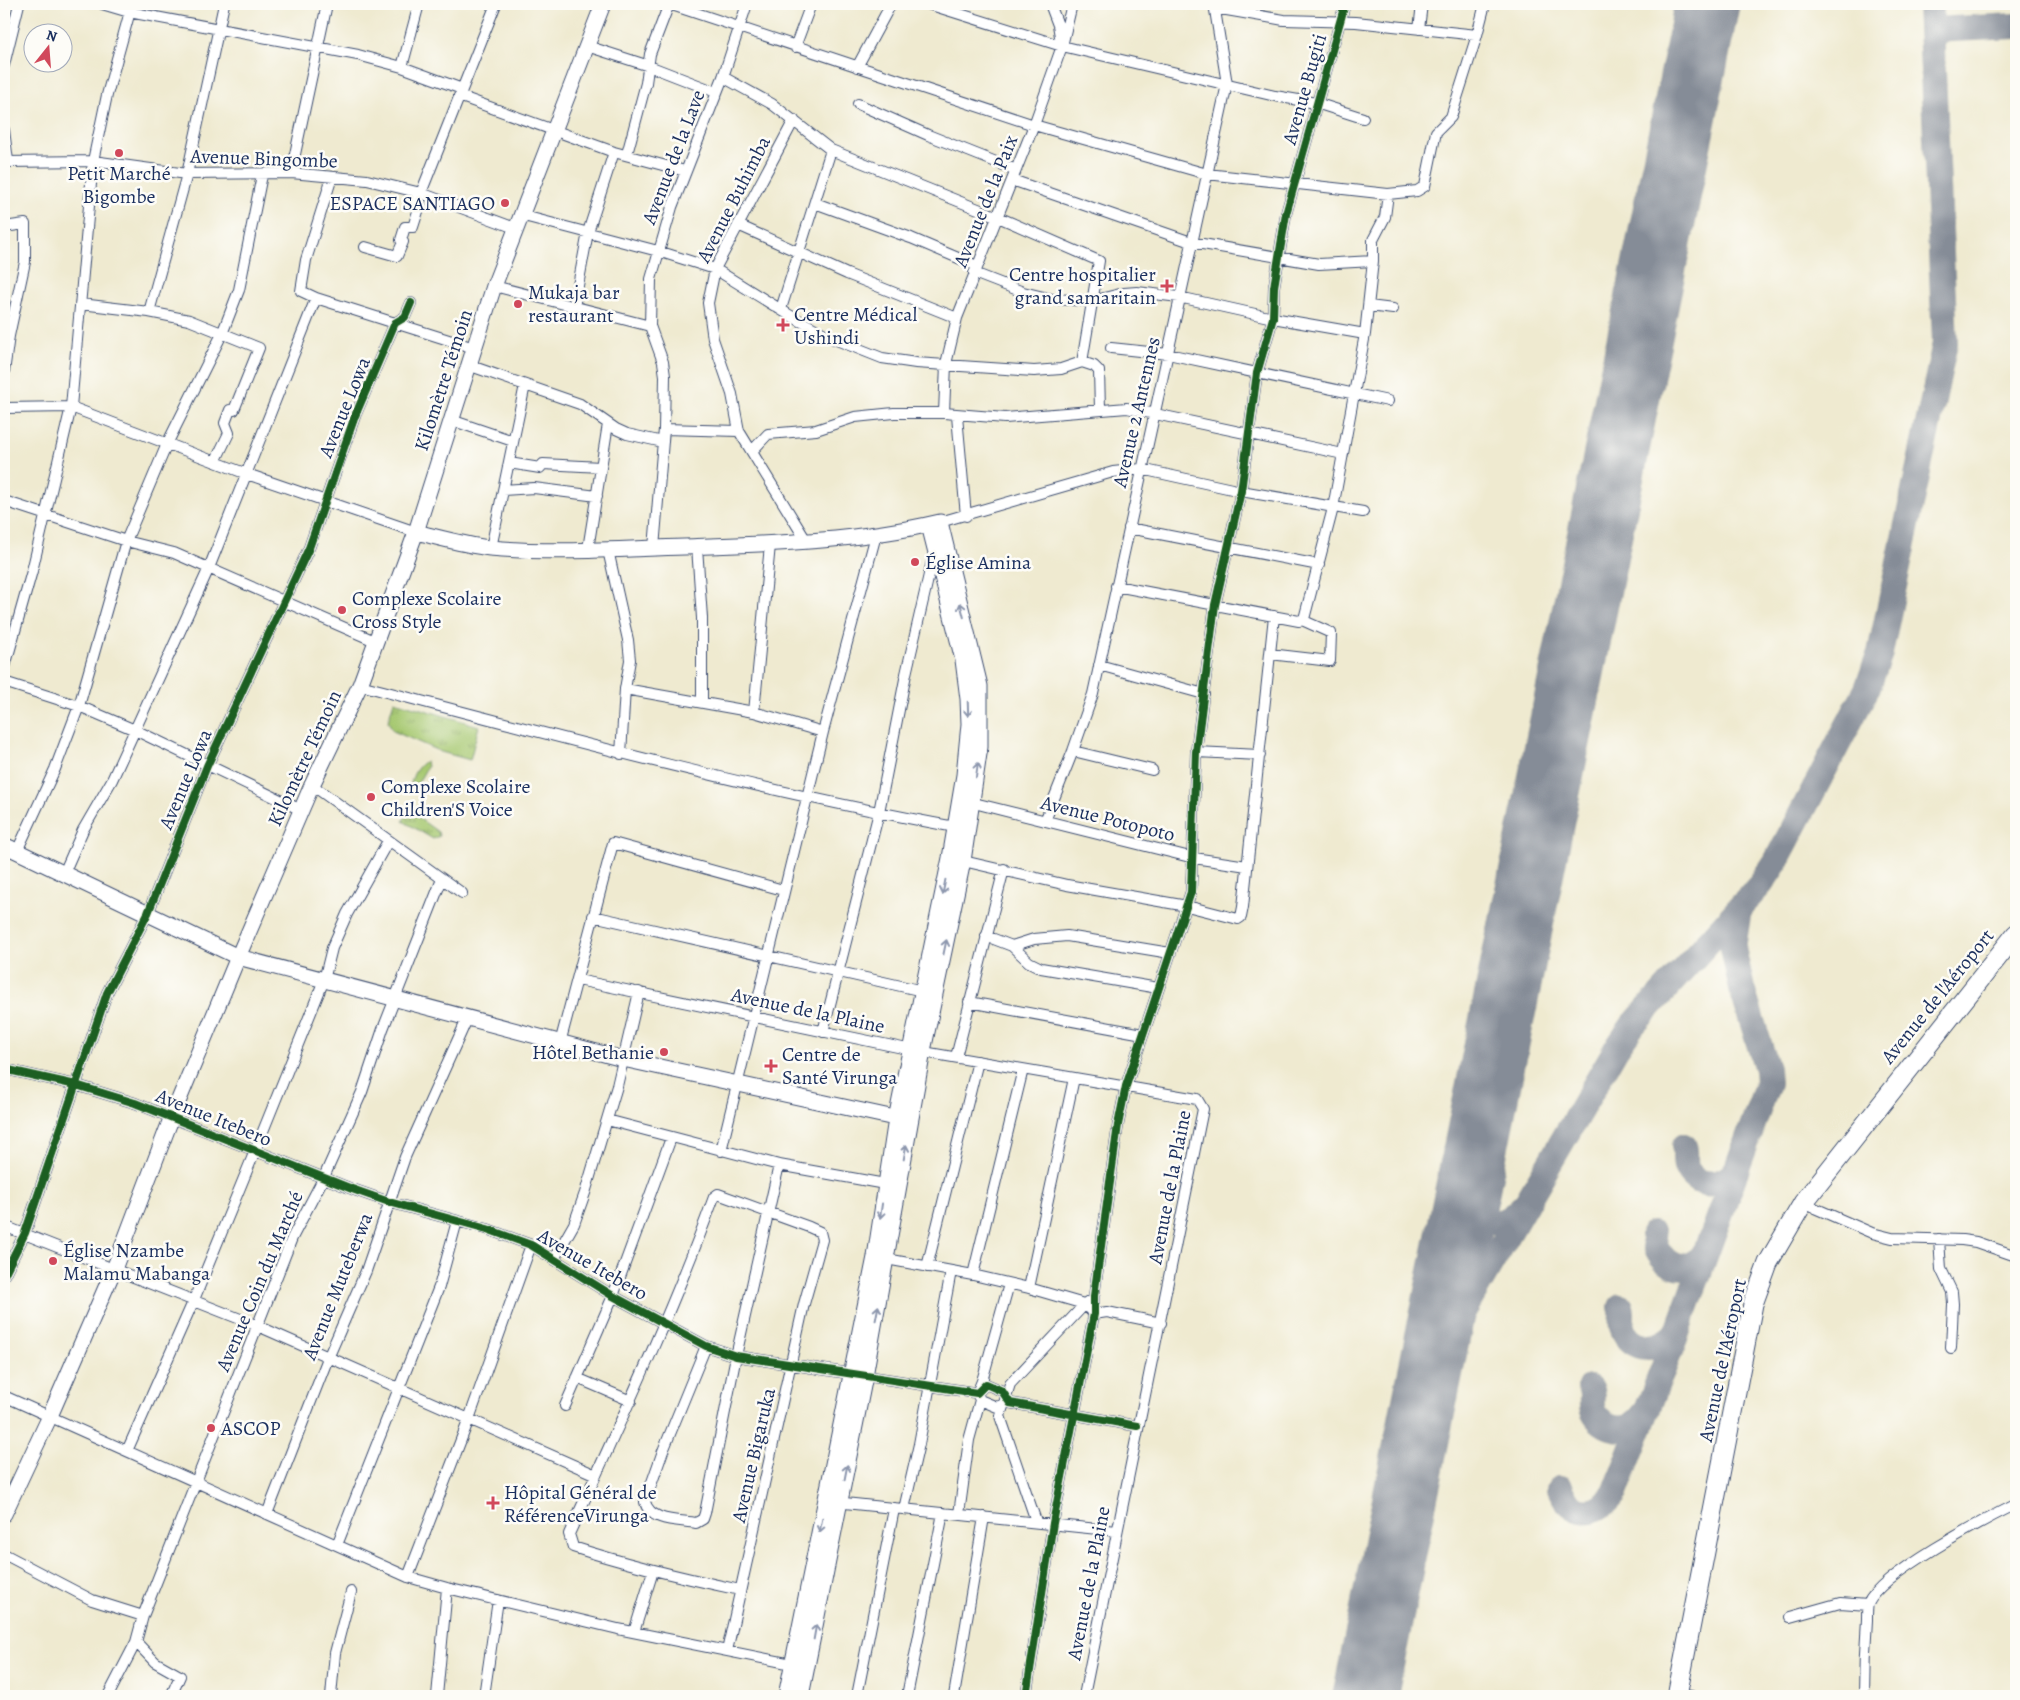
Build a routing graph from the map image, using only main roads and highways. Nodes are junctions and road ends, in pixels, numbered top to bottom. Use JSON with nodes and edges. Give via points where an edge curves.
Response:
{"nodes":[{"id":1,"x":603,"y":4,"type":"edge"},
{"id":2,"x":934,"y":523,"type":"junction"},
{"id":3,"x":416,"y":532,"type":"junction"},
{"id":4,"x":973,"y":687,"type":"junction"},
{"id":5,"x":967,"y":801,"type":"junction"},
{"id":6,"x":10,"y":848,"type":"edge"},
{"id":7,"x":956,"y":859,"type":"junction"},
{"id":8,"x":2016,"y":934,"type":"edge"},
{"id":9,"x":238,"y":957,"type":"junction"},
{"id":10,"x":917,"y":1050,"type":"junction"},
{"id":11,"x":903,"y":1120,"type":"junction"},
{"id":12,"x":881,"y":1258,"type":"junction"},
{"id":13,"x":4,"y":1514,"type":"edge"},
{"id":14,"x":801,"y":1666,"type":"junction"},
{"id":15,"x":1682,"y":1695,"type":"edge"},
{"id":16,"x":786,"y":1696,"type":"edge"},
{"id":17,"x":801,"y":1696,"type":"edge"}],
"edges":[{"from":1,"to":3,"type":"main road","name":"Kilomètre Témoin","via":[[517,221]]},
{"from":2,"to":3,"type":"main road","via":[[876,535],[807,542],[608,550],[491,548]]},
{"from":4,"to":2,"type":"main road","one_way":true},
{"from":2,"to":4,"type":"main road","via":[[935,547],[962,660]]},
{"from":3,"to":9,"type":"main road","name":"Kilomètre Témoin","via":[[360,685],[312,785]]},
{"from":4,"to":5,"type":"main road"},
{"from":5,"to":7,"type":"main road"},
{"from":5,"to":7,"type":"main road","via":[[955,827]]},
{"from":6,"to":9,"type":"main road"},
{"from":10,"to":7,"type":"main road","one_way":true},
{"from":7,"to":10,"type":"main road","one_way":true,"via":[[923,991]]},
{"from":8,"to":15,"type":"highway","name":"Avenue de l'Aéroport","via":[[1803,1203],[1768,1263],[1753,1304]]},
{"from":9,"to":11,"type":"main road","via":[[623,1059]]},
{"from":9,"to":13,"type":"main road","name":"Kilomètre Témoin","via":[[114,1268]]},
{"from":10,"to":11,"type":"main road"},
{"from":12,"to":11,"type":"main road","one_way":true},
{"from":11,"to":12,"type":"main road","one_way":true,"via":[[885,1184]]},
{"from":12,"to":14,"type":"main road"},
{"from":14,"to":16,"type":"main road"},
{"from":14,"to":17,"type":"main road"}]}
